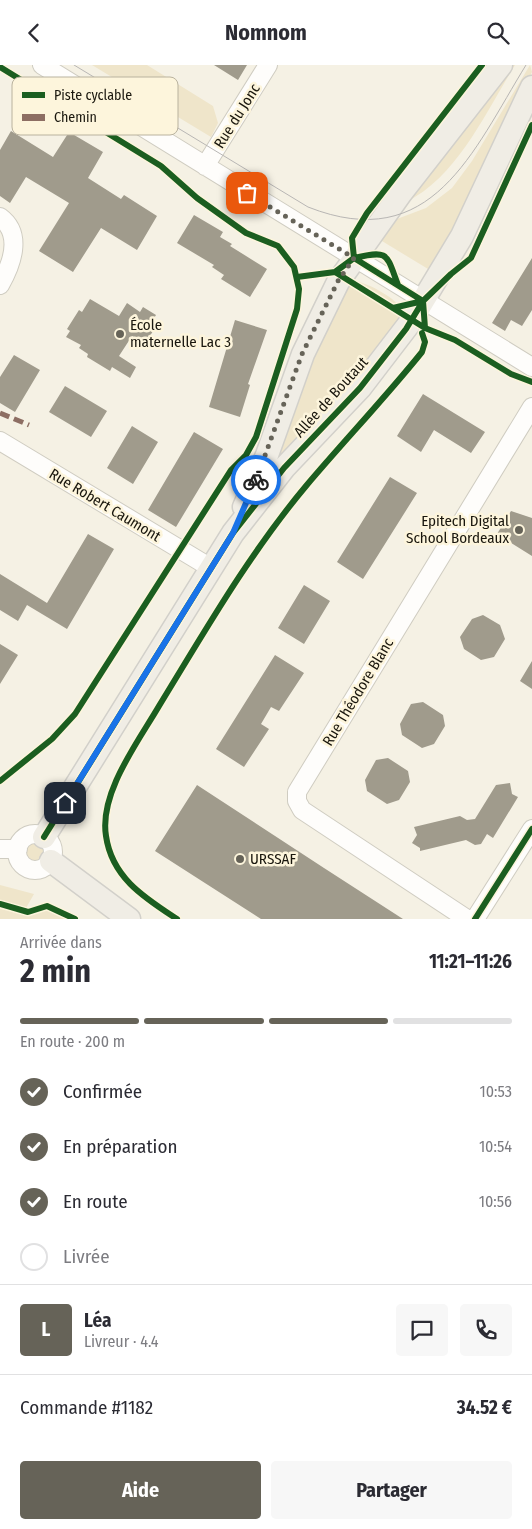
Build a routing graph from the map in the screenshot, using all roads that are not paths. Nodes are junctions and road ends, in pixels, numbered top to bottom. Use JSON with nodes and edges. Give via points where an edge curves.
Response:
{"nodes":[{"id":1,"x":42,"y":65,"type":"edge"},
{"id":2,"x":268,"y":65,"type":"edge"},
{"id":3,"x":500,"y":65,"type":"edge"},
{"id":4,"x":61,"y":77,"type":"edge"},
{"id":5,"x":532,"y":87,"type":"edge"},
{"id":6,"x":155,"y":135,"type":"edge"},
{"id":7,"x":205,"y":166,"type":"junction"},
{"id":8,"x":6,"y":223,"type":"edge"},
{"id":9,"x":354,"y":258,"type":"junction"},
{"id":10,"x":0,"y":285,"type":"edge"},
{"id":11,"x":423,"y":301,"type":"junction"},
{"id":12,"x":532,"y":367,"type":"edge"},
{"id":13,"x":532,"y":407,"type":"edge"},
{"id":14,"x":0,"y":441,"type":"edge"},
{"id":15,"x":233,"y":533,"type":"junction"},
{"id":16,"x":211,"y":568,"type":"junction"},
{"id":17,"x":532,"y":829,"type":"edge"},
{"id":18,"x":44,"y":837,"type":"junction"},
{"id":19,"x":0,"y":849,"type":"edge"},
{"id":20,"x":18,"y":849,"type":"junction"},
{"id":21,"x":50,"y":861,"type":"junction"},
{"id":22,"x":129,"y":919,"type":"edge"},
{"id":23,"x":467,"y":919,"type":"edge"},
{"id":24,"x":474,"y":919,"type":"edge"}],
"edges":[{"from":1,"to":4,"type":"street"},
{"from":2,"to":7,"type":"street","name":"Rue du Jonc"},
{"from":3,"to":9,"type":"main road","name":"Allée de Boutaut"},
{"from":5,"to":11,"type":"main road","name":"Allée de Boutaut","via":[[462,236]]},
{"from":6,"to":7,"type":"street"},
{"from":7,"to":9,"type":"street"},
{"from":8,"to":10,"type":"street","via":[[14,238],[9,268]]},
{"from":9,"to":11,"type":"street"},
{"from":9,"to":15,"type":"main road","name":"Allée de Boutaut","via":[[338,281],[302,354],[267,455]]},
{"from":11,"to":12,"type":"street"},
{"from":11,"to":15,"type":"main road","name":"Allée de Boutaut","via":[[406,329],[360,388],[290,461]]},
{"from":13,"to":23,"type":"street","name":"Rue Théodore Blanc","via":[[297,792],[302,810]]},
{"from":14,"to":16,"type":"street","name":"Rue Robert Caumont"},
{"from":15,"to":16,"type":"main road","name":"Allée de Boutaut"},
{"from":16,"to":18,"type":"main road","name":"Allée de Boutaut"},
{"from":17,"to":24,"type":"street"},
{"from":18,"to":20,"type":"street","via":[[30,835],[22,840]]},
{"from":18,"to":21,"type":"street","via":[[53,848]]},
{"from":19,"to":20,"type":"street"},
{"from":20,"to":21,"type":"street","via":[[20,862],[30,870],[40,870]]},
{"from":21,"to":22,"type":"main road"}]}
